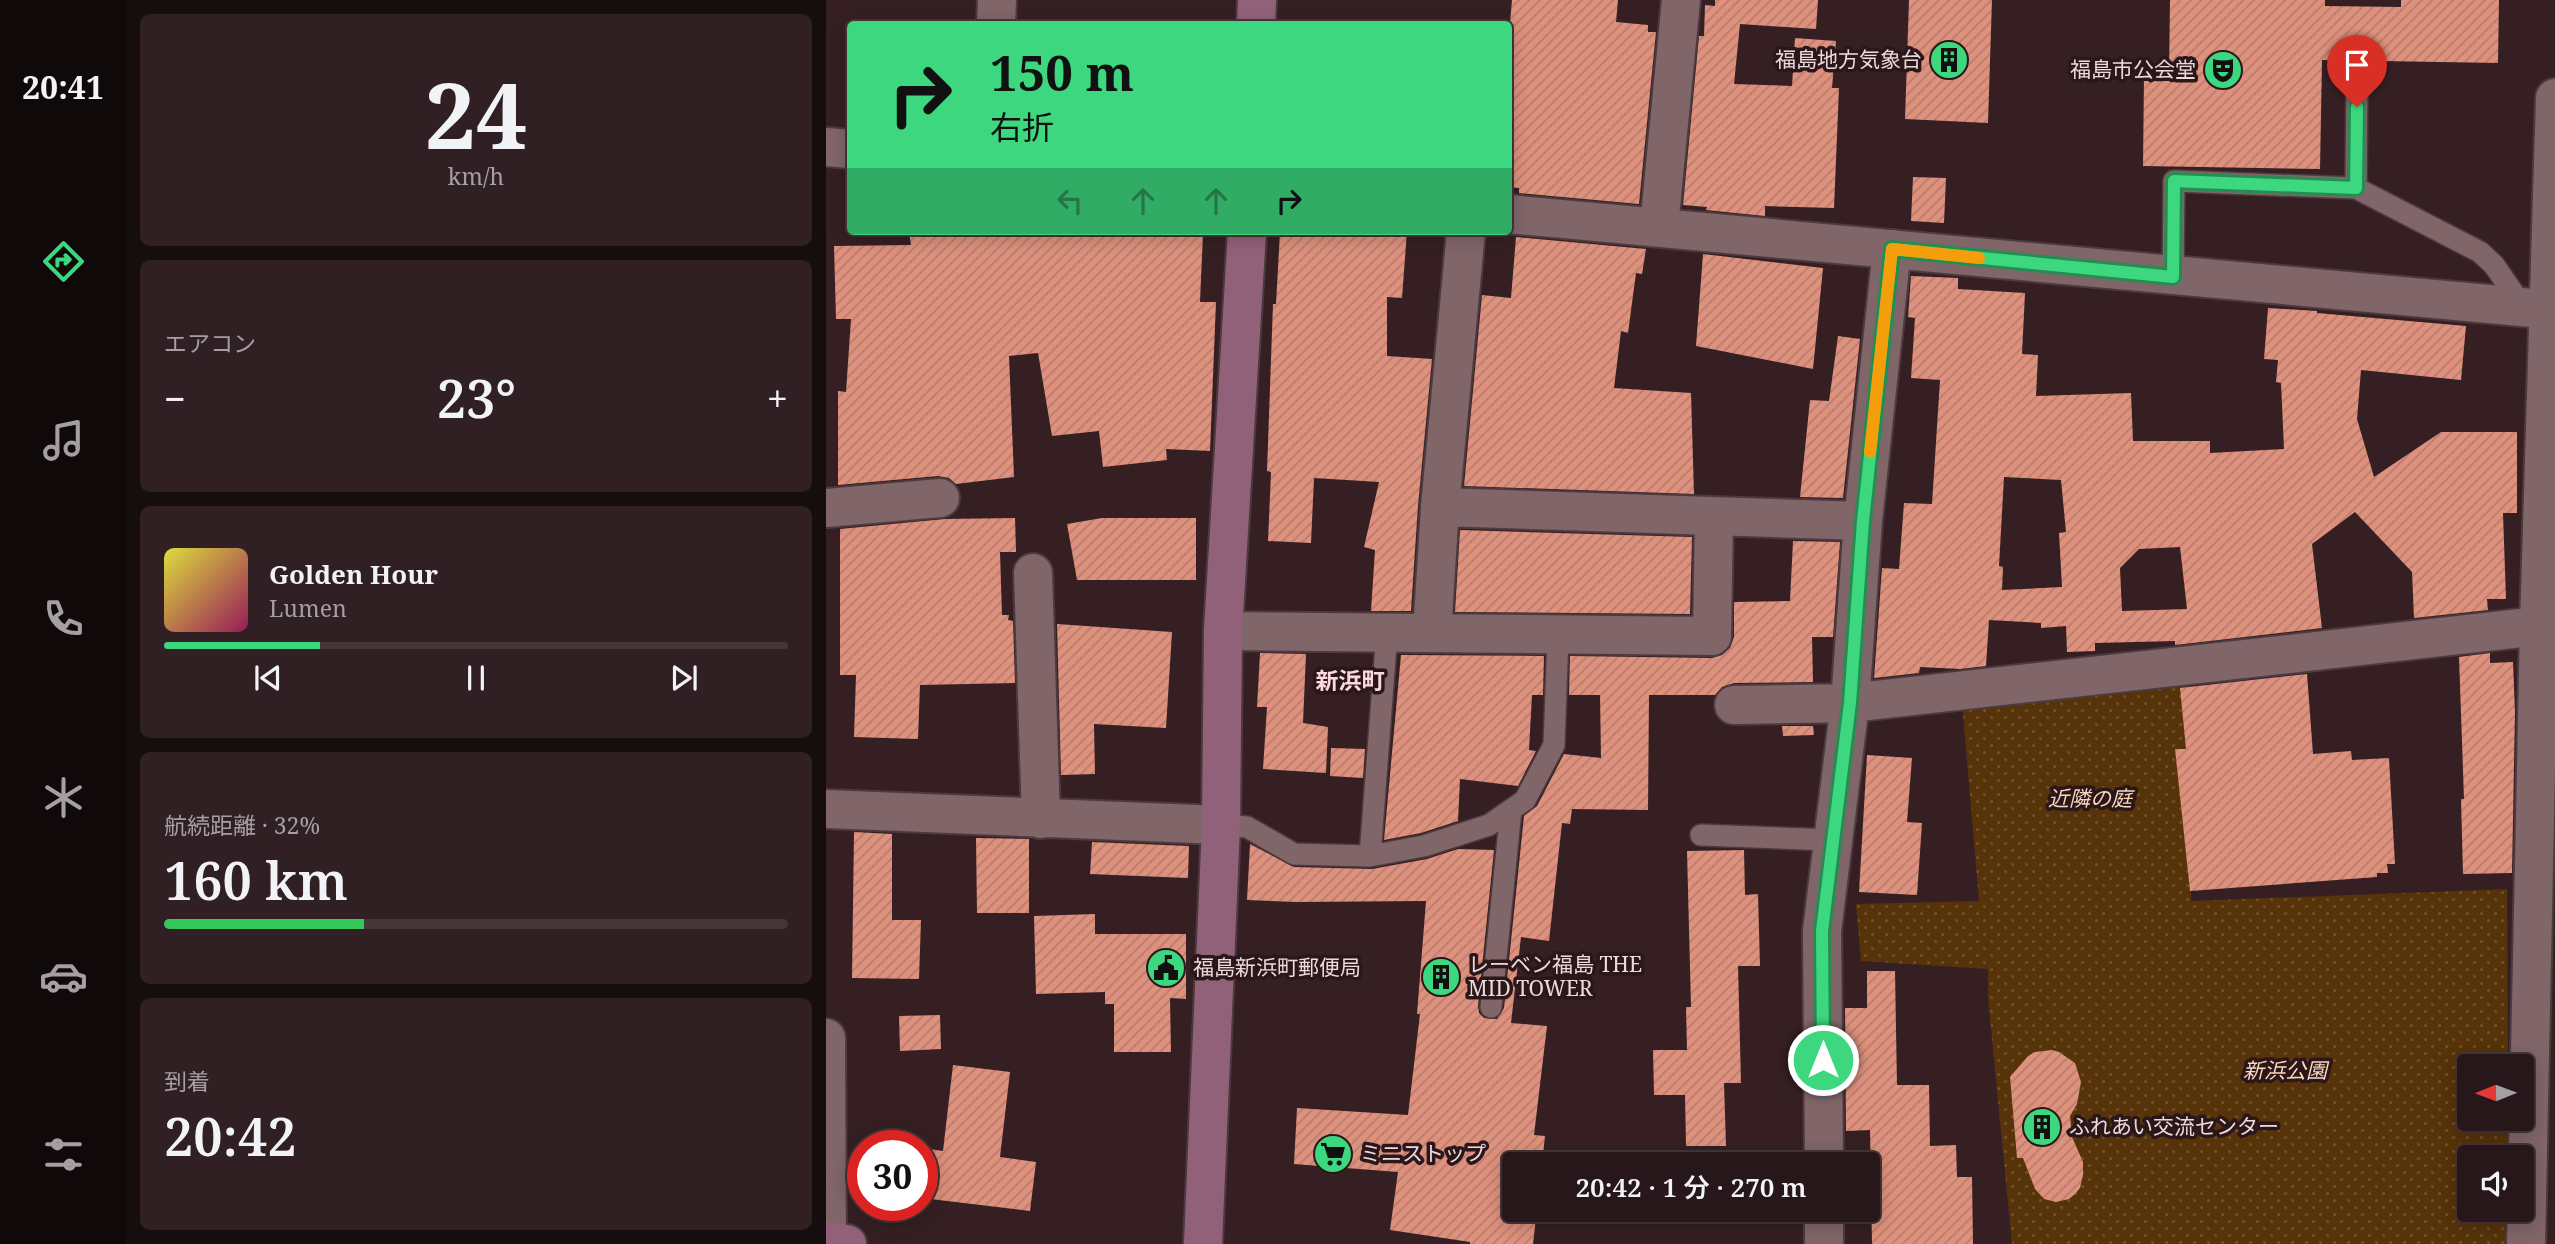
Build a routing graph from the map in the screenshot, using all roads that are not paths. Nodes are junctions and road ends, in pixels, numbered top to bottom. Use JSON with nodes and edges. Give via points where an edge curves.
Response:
{"nodes":[{"id":1,"x":997,"y":0,"type":"edge"},
{"id":2,"x":1257,"y":0,"type":"edge"},
{"id":3,"x":1681,"y":0,"type":"edge"},
{"id":4,"x":996,"y":21,"type":"edge"},
{"id":5,"x":1256,"y":21,"type":"edge"},
{"id":6,"x":2357,"y":81,"type":"dead end"},
{"id":7,"x":2555,"y":98,"type":"edge"},
{"id":8,"x":826,"y":147,"type":"edge"},
{"id":9,"x":847,"y":149,"type":"edge"},
{"id":10,"x":2356,"y":188,"type":"junction"},
{"id":11,"x":1512,"y":214,"type":"edge"},
{"id":12,"x":1658,"y":227,"type":"junction"},
{"id":13,"x":1247,"y":235,"type":"edge"},
{"id":14,"x":1466,"y":235,"type":"edge"},
{"id":15,"x":1892,"y":249,"type":"junction"},
{"id":16,"x":2173,"y":277,"type":"junction"},
{"id":17,"x":2542,"y":309,"type":"edge"},
{"id":18,"x":940,"y":498,"type":"dead end"},
{"id":19,"x":1440,"y":507,"type":"junction"},
{"id":20,"x":826,"y":508,"type":"edge"},
{"id":21,"x":1714,"y":517,"type":"junction"},
{"id":22,"x":1863,"y":521,"type":"junction"},
{"id":23,"x":1033,"y":573,"type":"dead end"},
{"id":24,"x":2539,"y":626,"type":"junction"},
{"id":25,"x":1223,"y":631,"type":"junction"},
{"id":26,"x":1387,"y":632,"type":"junction"},
{"id":27,"x":1432,"y":634,"type":"junction"},
{"id":28,"x":1558,"y":636,"type":"junction"},
{"id":29,"x":1850,"y":703,"type":"junction"},
{"id":30,"x":1734,"y":705,"type":"dead end"},
{"id":31,"x":2546,"y":741,"type":"edge"},
{"id":32,"x":826,"y":809,"type":"edge"},
{"id":33,"x":1511,"y":810,"type":"junction"},
{"id":34,"x":1041,"y":819,"type":"junction"},
{"id":35,"x":1222,"y":825,"type":"junction"},
{"id":36,"x":1701,"y":835,"type":"dead end"},
{"id":37,"x":1833,"y":840,"type":"junction"},
{"id":38,"x":1370,"y":856,"type":"junction"},
{"id":39,"x":1491,"y":1007,"type":"dead end"},
{"id":40,"x":826,"y":1038,"type":"edge"},
{"id":41,"x":1824,"y":1152,"type":"edge"},
{"id":42,"x":1824,"y":1222,"type":"edge"},
{"id":43,"x":832,"y":1243,"type":"edge"},
{"id":44,"x":1203,"y":1244,"type":"edge"},
{"id":45,"x":1824,"y":1244,"type":"edge"},
{"id":46,"x":2526,"y":1244,"type":"edge"}],
"edges":[{"from":1,"to":4,"type":"street"},
{"from":2,"to":5,"type":"street"},
{"from":3,"to":12,"type":"street"},
{"from":6,"to":10,"type":"lane"},
{"from":7,"to":17,"type":"street"},
{"from":8,"to":9,"type":"street"},
{"from":10,"to":16,"type":"lane","via":[[2174,181]]},
{"from":10,"to":17,"type":"lane","via":[[2480,252]]},
{"from":11,"to":12,"type":"street"},
{"from":12,"to":15,"type":"street"},
{"from":13,"to":25,"type":"street"},
{"from":14,"to":19,"type":"street"},
{"from":15,"to":16,"type":"street"},
{"from":15,"to":22,"type":"street"},
{"from":16,"to":17,"type":"street"},
{"from":17,"to":24,"type":"street"},
{"from":18,"to":20,"type":"street"},
{"from":19,"to":21,"type":"street"},
{"from":19,"to":27,"type":"street"},
{"from":21,"to":22,"type":"street"},
{"from":21,"to":28,"type":"street","via":[[1712,636]]},
{"from":22,"to":29,"type":"street"},
{"from":23,"to":34,"type":"street"},
{"from":24,"to":29,"type":"street"},
{"from":24,"to":31,"type":"street"},
{"from":25,"to":26,"type":"street"},
{"from":25,"to":35,"type":"street"},
{"from":26,"to":27,"type":"street"},
{"from":26,"to":38,"type":"lane"},
{"from":27,"to":28,"type":"street"},
{"from":28,"to":33,"type":"lane","via":[[1554,746],[1525,800]]},
{"from":29,"to":30,"type":"street"},
{"from":29,"to":37,"type":"street"},
{"from":31,"to":46,"type":"street"},
{"from":32,"to":34,"type":"street"},
{"from":33,"to":38,"type":"lane","via":[[1489,825],[1424,846]]},
{"from":33,"to":39,"type":"lane"},
{"from":34,"to":35,"type":"street"},
{"from":35,"to":38,"type":"lane","via":[[1247,827],[1294,854]]},
{"from":35,"to":44,"type":"street"},
{"from":36,"to":37,"type":"lane"},
{"from":37,"to":41,"type":"street","via":[[1822,931]]},
{"from":40,"to":43,"type":"street"},
{"from":42,"to":45,"type":"street"}]}
